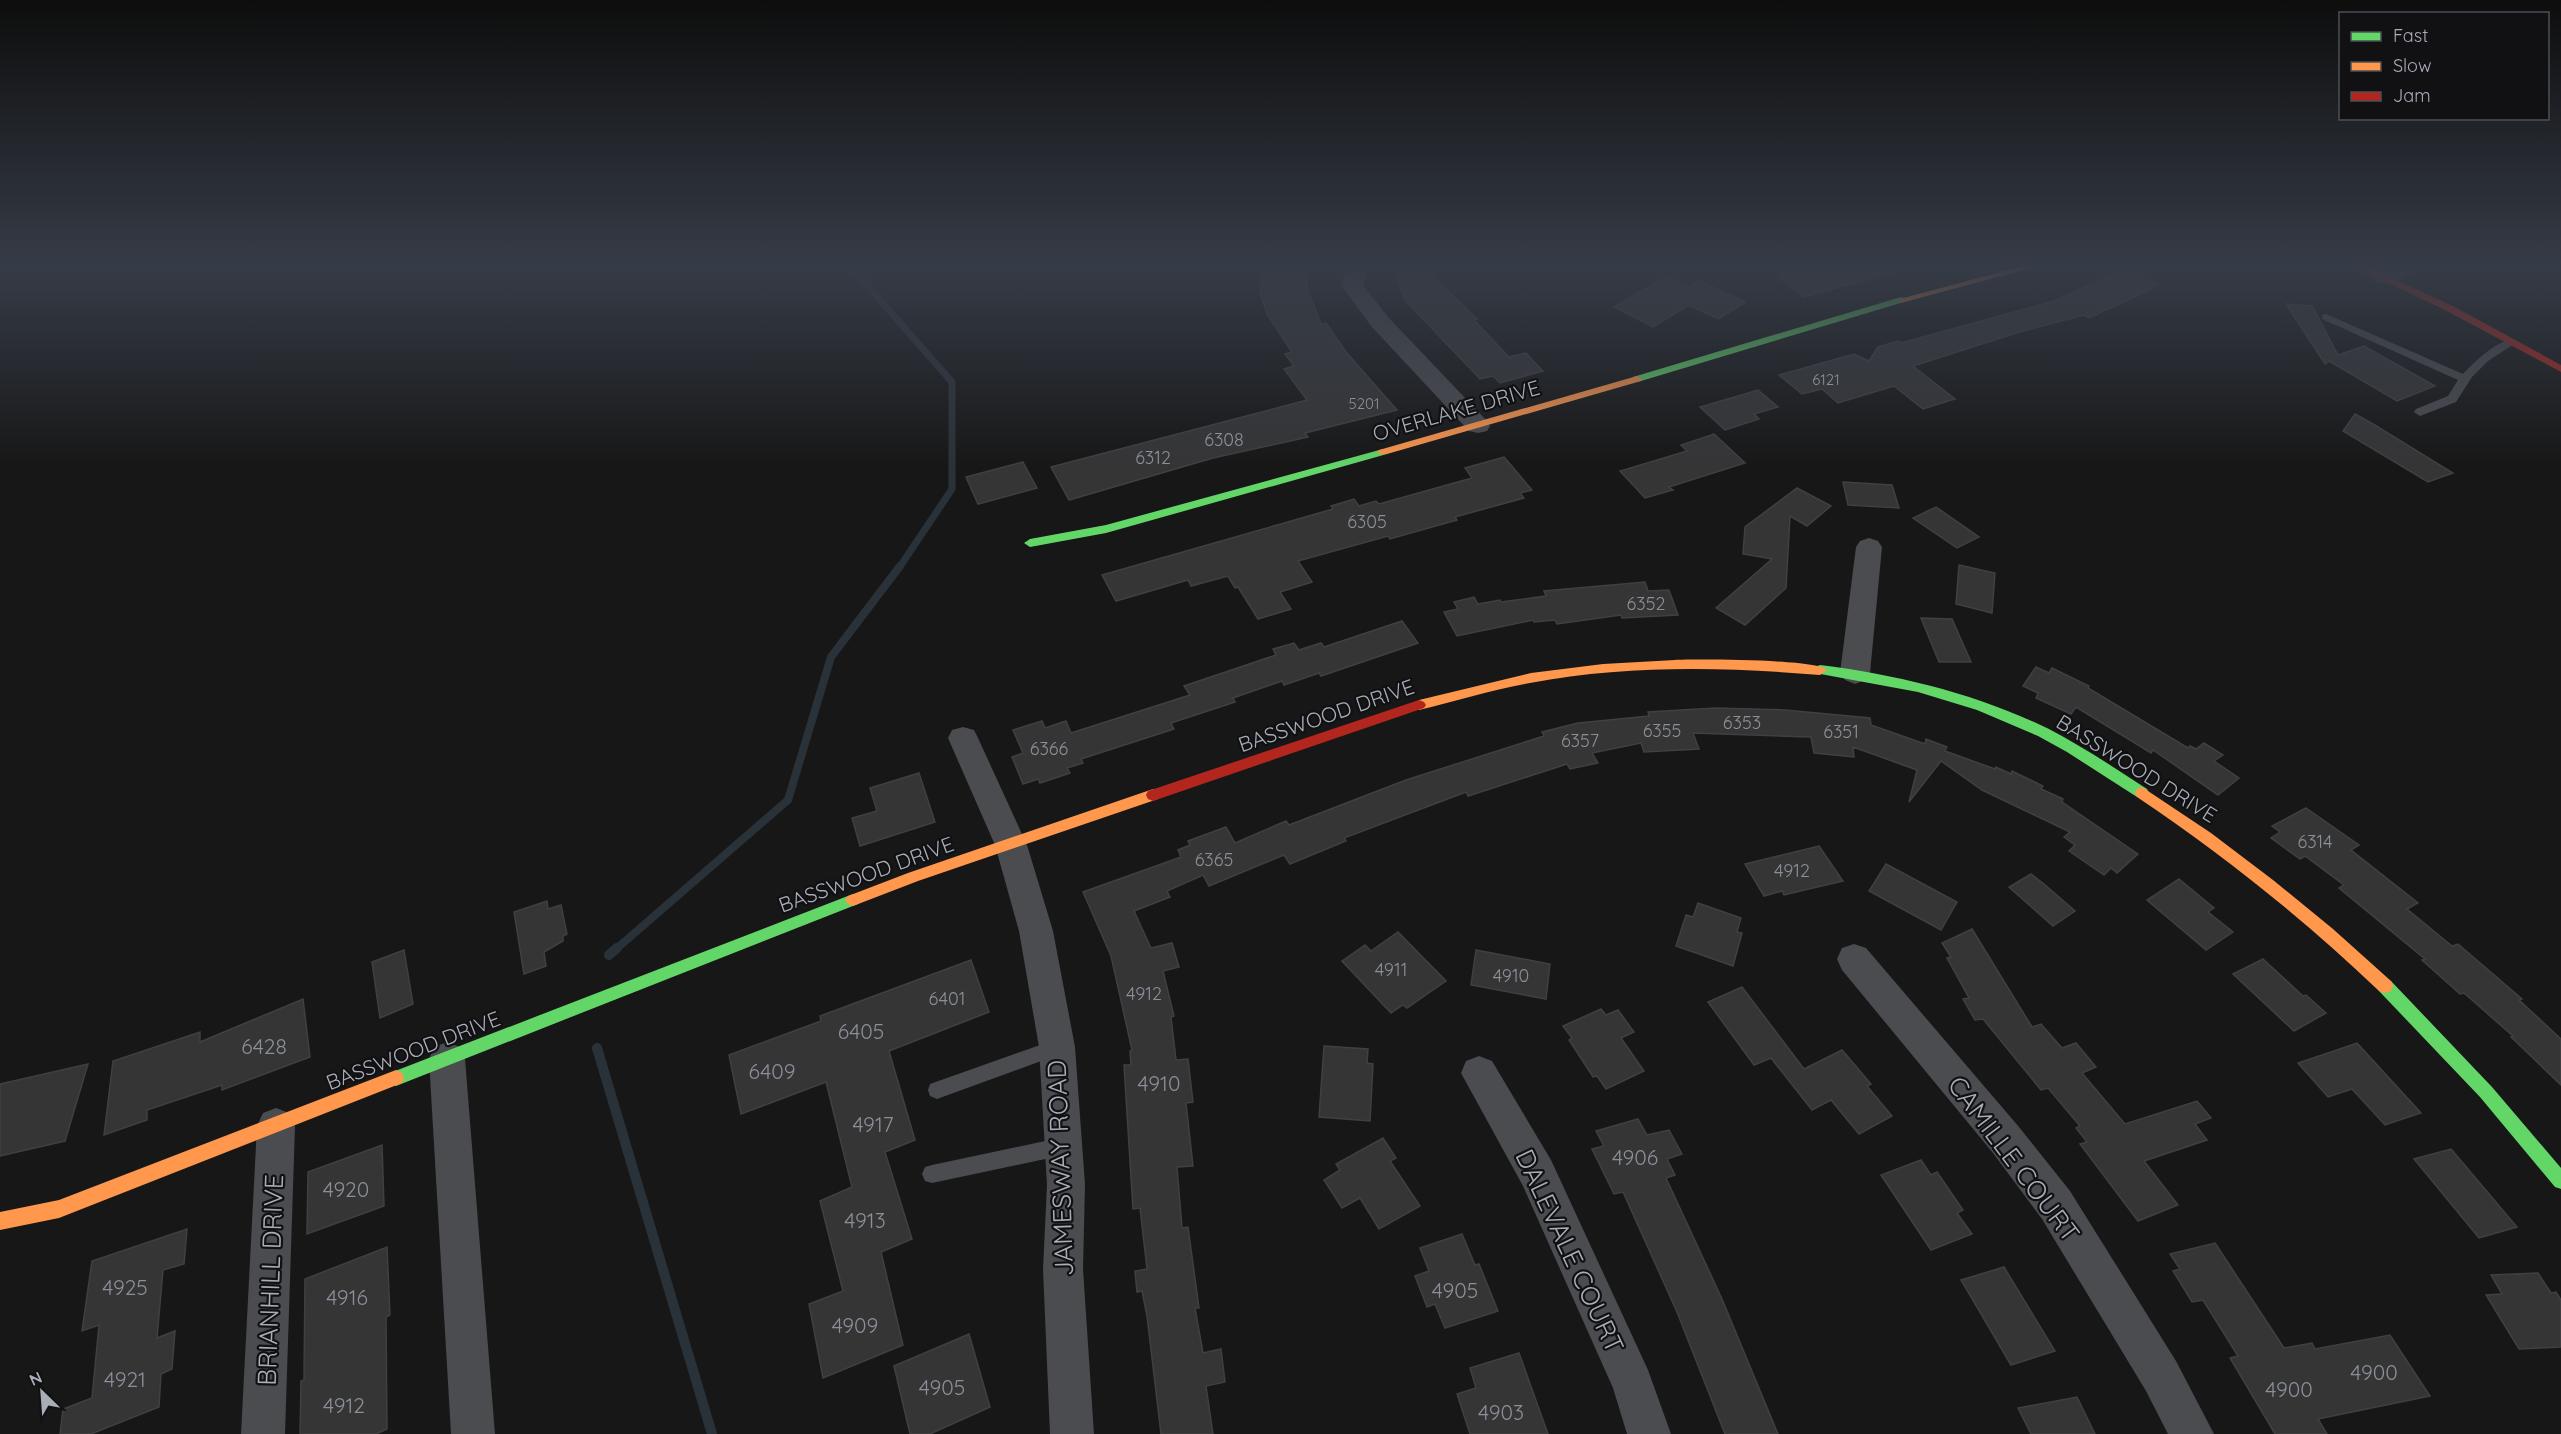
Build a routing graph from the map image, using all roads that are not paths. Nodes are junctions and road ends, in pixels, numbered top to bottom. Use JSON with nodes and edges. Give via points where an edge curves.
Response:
{"nodes":[{"id":1,"x":1391,"y":334,"type":"edge"},
{"id":2,"x":1786,"y":334,"type":"edge"},
{"id":3,"x":2364,"y":334,"type":"edge"},
{"id":4,"x":2498,"y":334,"type":"edge"},
{"id":5,"x":2511,"y":342,"type":"junction"},
{"id":6,"x":2561,"y":369,"type":"edge"},
{"id":7,"x":2465,"y":379,"type":"junction"},
{"id":8,"x":2420,"y":412,"type":"dead end"},
{"id":9,"x":1478,"y":426,"type":"junction"},
{"id":10,"x":1030,"y":543,"type":"dead end"},
{"id":11,"x":1869,"y":547,"type":"dead end"},
{"id":12,"x":1855,"y":673,"type":"junction"},
{"id":13,"x":963,"y":738,"type":"dead end"},
{"id":14,"x":1011,"y":845,"type":"junction"},
{"id":15,"x":1854,"y":958,"type":"dead end"},
{"id":16,"x":1057,"y":1047,"type":"junction"},
{"id":17,"x":447,"y":1059,"type":"junction"},
{"id":18,"x":1479,"y":1073,"type":"dead end"},
{"id":19,"x":938,"y":1090,"type":"dead end"},
{"id":20,"x":276,"y":1126,"type":"junction"},
{"id":21,"x":1064,"y":1146,"type":"junction"},
{"id":22,"x":932,"y":1174,"type":"dead end"},
{"id":23,"x":2561,"y":1181,"type":"edge"},
{"id":24,"x":0,"y":1221,"type":"edge"},
{"id":25,"x":263,"y":1434,"type":"edge"},
{"id":26,"x":472,"y":1434,"type":"edge"},
{"id":27,"x":1072,"y":1434,"type":"edge"},
{"id":28,"x":1648,"y":1434,"type":"edge"},
{"id":29,"x":2192,"y":1434,"type":"edge"}],
"edges":[{"from":1,"to":9,"type":"street"},
{"from":2,"to":9,"type":"street","name":"OVERLAKE DRIVE"},
{"from":3,"to":7,"type":"lane"},
{"from":4,"to":5,"type":"street"},
{"from":5,"to":6,"type":"street"},
{"from":5,"to":7,"type":"lane","via":[[2496,350]]},
{"from":7,"to":8,"type":"lane","via":[[2452,399]]},
{"from":9,"to":10,"type":"street","name":"OVERLAKE DRIVE","via":[[1106,529]]},
{"from":11,"to":12,"type":"street"},
{"from":12,"to":14,"type":"street","name":"BASSWOOD DRIVE","via":[[1694,663],[1612,667],[1530,678],[1415,706]]},
{"from":12,"to":23,"type":"street","name":"BASSWOOD DRIVE","via":[[1946,695],[2011,718],[2072,748],[2213,840],[2264,879],[2383,984],[2486,1092]]},
{"from":13,"to":14,"type":"street","name":"JAMESWAY ROAD"},
{"from":14,"to":16,"type":"street","name":"JAMESWAY ROAD","via":[[1036,931]]},
{"from":14,"to":17,"type":"street","name":"BASSWOOD DRIVE","via":[[913,877]]},
{"from":15,"to":29,"type":"street","name":"CAMILLE COURT","via":[[2056,1205]]},
{"from":16,"to":19,"type":"lane"},
{"from":16,"to":21,"type":"street","name":"JAMESWAY ROAD"},
{"from":17,"to":20,"type":"street","name":"BASSWOOD DRIVE"},
{"from":17,"to":26,"type":"street"},
{"from":18,"to":28,"type":"street","name":"DALEVALE COURT","via":[[1537,1173],[1634,1385]]},
{"from":20,"to":24,"type":"street","name":"BASSWOOD DRIVE","via":[[59,1209]]},
{"from":20,"to":25,"type":"street","name":"BRIANHILL DRIVE"},
{"from":21,"to":22,"type":"lane"},
{"from":21,"to":27,"type":"street","name":"JAMESWAY ROAD","via":[[1063,1269]]}]}
